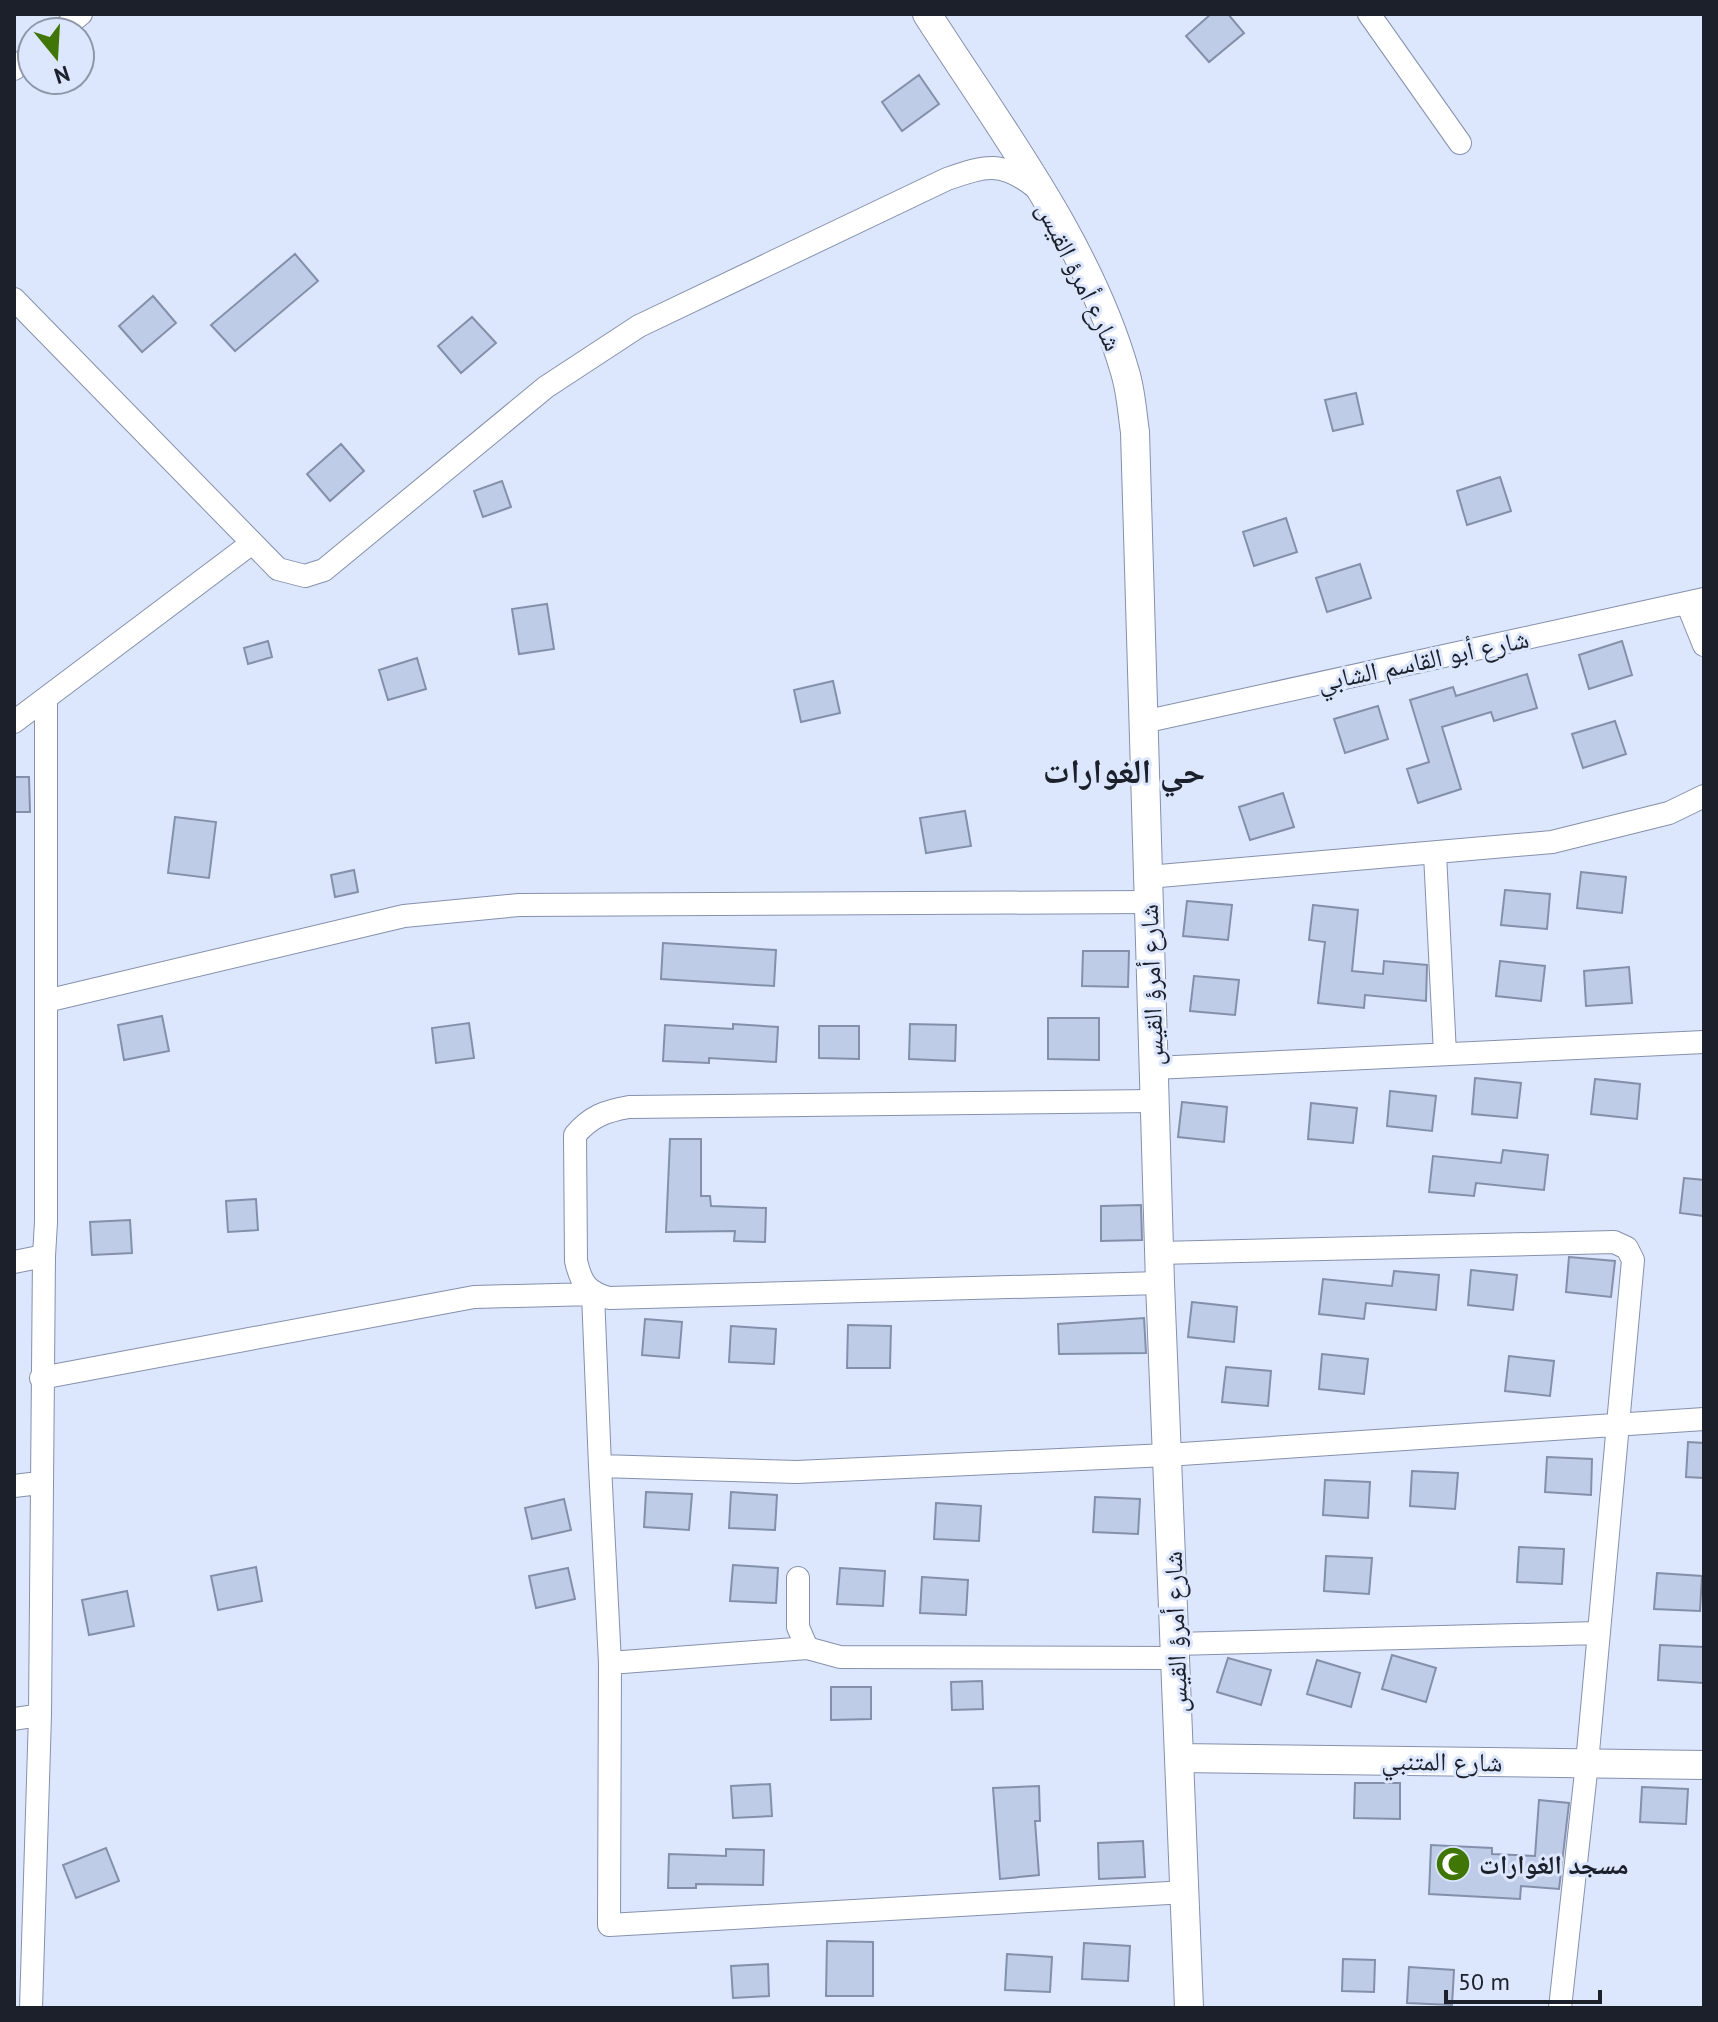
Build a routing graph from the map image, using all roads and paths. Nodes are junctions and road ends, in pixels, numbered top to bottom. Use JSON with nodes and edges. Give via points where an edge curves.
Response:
{"nodes":[{"id":1,"x":927,"y":14,"type":"edge"},
{"id":2,"x":1369,"y":14,"type":"edge"},
{"id":3,"x":1460,"y":143,"type":"dead end"},
{"id":4,"x":1039,"y":190,"type":"junction"},
{"id":5,"x":14,"y":299,"type":"edge"},
{"id":6,"x":252,"y":543,"type":"junction"},
{"id":7,"x":1696,"y":601,"type":"edge"},
{"id":8,"x":1704,"y":645,"type":"edge"},
{"id":9,"x":46,"y":698,"type":"junction"},
{"id":10,"x":14,"y":722,"type":"edge"},
{"id":11,"x":1143,"y":722,"type":"junction"},
{"id":12,"x":1704,"y":796,"type":"edge"},
{"id":13,"x":1435,"y":854,"type":"junction"},
{"id":14,"x":1148,"y":890,"type":"junction"},
{"id":15,"x":46,"y":1001,"type":"junction"},
{"id":16,"x":1704,"y":1042,"type":"edge"},
{"id":17,"x":1445,"y":1054,"type":"junction"},
{"id":18,"x":1154,"y":1068,"type":"junction"},
{"id":19,"x":1155,"y":1101,"type":"junction"},
{"id":20,"x":1159,"y":1253,"type":"junction"},
{"id":21,"x":44,"y":1256,"type":"junction"},
{"id":22,"x":14,"y":1262,"type":"edge"},
{"id":23,"x":1160,"y":1283,"type":"junction"},
{"id":24,"x":593,"y":1294,"type":"junction"},
{"id":25,"x":41,"y":1378,"type":"junction"},
{"id":26,"x":1704,"y":1419,"type":"edge"},
{"id":27,"x":1618,"y":1424,"type":"junction"},
{"id":28,"x":1167,"y":1455,"type":"junction"},
{"id":29,"x":600,"y":1466,"type":"junction"},
{"id":30,"x":39,"y":1483,"type":"junction"},
{"id":31,"x":14,"y":1486,"type":"edge"},
{"id":32,"x":798,"y":1578,"type":"dead end"},
{"id":33,"x":1597,"y":1633,"type":"junction"},
{"id":34,"x":807,"y":1648,"type":"junction"},
{"id":35,"x":1175,"y":1651,"type":"junction"},
{"id":36,"x":610,"y":1663,"type":"junction"},
{"id":37,"x":40,"y":1715,"type":"junction"},
{"id":38,"x":14,"y":1719,"type":"edge"},
{"id":39,"x":1180,"y":1758,"type":"junction"},
{"id":40,"x":1587,"y":1763,"type":"junction"},
{"id":41,"x":1704,"y":1765,"type":"edge"},
{"id":42,"x":1186,"y":1892,"type":"junction"},
{"id":43,"x":23,"y":1967,"type":"edge"},
{"id":44,"x":31,"y":2008,"type":"edge"},
{"id":45,"x":1189,"y":2008,"type":"edge"},
{"id":46,"x":1560,"y":2008,"type":"edge"}],
"edges":[{"from":1,"to":4,"type":"street","name":"شارع أمرؤ القيس"},
{"from":2,"to":3,"type":"street"},
{"from":4,"to":6,"type":"street","via":[[1014,171],[983,166],[639,326],[546,387],[324,570],[305,576],[278,569]]},
{"from":4,"to":11,"type":"street","name":"شارع أمرؤ القيس","via":[[1107,319],[1126,374],[1135,432]]},
{"from":5,"to":6,"type":"street"},
{"from":6,"to":9,"type":"street"},
{"from":7,"to":8,"type":"street"},
{"from":7,"to":11,"type":"street","name":"شارع أبو القاسم الشابي"},
{"from":9,"to":10,"type":"street"},
{"from":9,"to":15,"type":"street"},
{"from":11,"to":14,"type":"street","name":"شارع أمرؤ القيس"},
{"from":12,"to":13,"type":"street","via":[[1669,813],[1552,842]]},
{"from":13,"to":14,"type":"street"},
{"from":13,"to":17,"type":"street"},
{"from":14,"to":15,"type":"street","via":[[519,905],[419,914]]},
{"from":14,"to":18,"type":"street","name":"شارع أمرؤ القيس"},
{"from":15,"to":21,"type":"street"},
{"from":16,"to":17,"type":"street"},
{"from":17,"to":18,"type":"street"},
{"from":18,"to":19,"type":"street","name":"شارع أمرؤ القيس"},
{"from":19,"to":20,"type":"street","name":"شارع أمرؤ القيس"},
{"from":19,"to":24,"type":"street","via":[[629,1107],[603,1112],[575,1135],[576,1261],[580,1280]]},
{"from":20,"to":23,"type":"street","name":"شارع أمرؤ القيس"},
{"from":20,"to":27,"type":"street","via":[[1614,1242],[1627,1248],[1633,1260]]},
{"from":21,"to":22,"type":"street"},
{"from":21,"to":25,"type":"street"},
{"from":23,"to":24,"type":"street","via":[[609,1298]]},
{"from":23,"to":28,"type":"street","name":"شارع أمرؤ القيس"},
{"from":24,"to":25,"type":"street","via":[[474,1297]]},
{"from":24,"to":29,"type":"street"},
{"from":25,"to":30,"type":"street"},
{"from":26,"to":27,"type":"street"},
{"from":27,"to":28,"type":"street"},
{"from":27,"to":33,"type":"street"},
{"from":28,"to":29,"type":"street","via":[[797,1472]]},
{"from":28,"to":35,"type":"street","name":"شارع أمرؤ القيس"},
{"from":29,"to":36,"type":"street"},
{"from":30,"to":31,"type":"street"},
{"from":30,"to":37,"type":"street"},
{"from":32,"to":34,"type":"street","via":[[798,1627]]},
{"from":33,"to":35,"type":"street"},
{"from":33,"to":40,"type":"street"},
{"from":34,"to":35,"type":"street","via":[[840,1657]]},
{"from":34,"to":36,"type":"street"},
{"from":35,"to":39,"type":"street","name":"شارع أمرؤ القيس"},
{"from":36,"to":42,"type":"street","via":[[609,1925]]},
{"from":37,"to":38,"type":"street"},
{"from":37,"to":43,"type":"street"},
{"from":39,"to":40,"type":"street","name":"شارع المتنبي"},
{"from":39,"to":42,"type":"street","name":"شارع أمرؤ القيس"},
{"from":40,"to":41,"type":"street","name":"شارع المتنبي"},
{"from":40,"to":46,"type":"street"},
{"from":42,"to":45,"type":"street","name":"شارع أمرؤ القيس"},
{"from":43,"to":44,"type":"street"}]}
